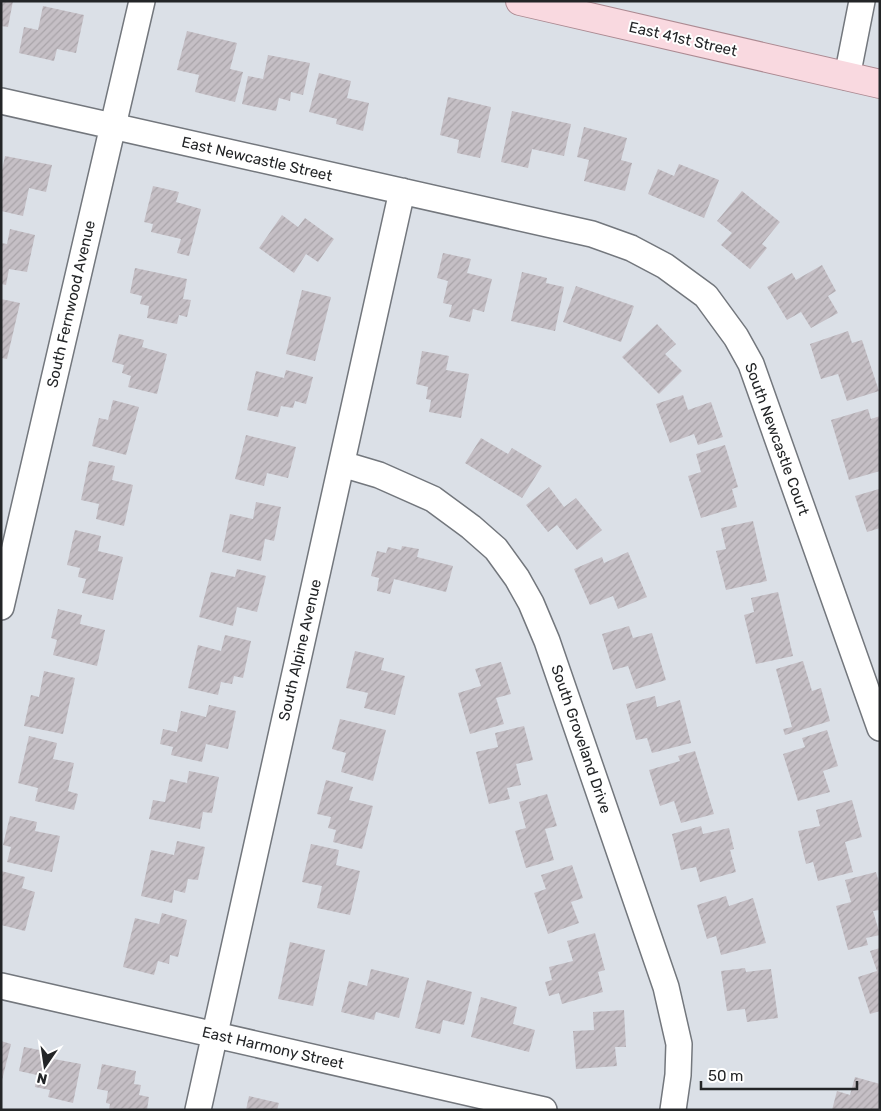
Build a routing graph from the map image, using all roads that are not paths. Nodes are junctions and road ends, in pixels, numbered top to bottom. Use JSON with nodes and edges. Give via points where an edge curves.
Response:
{"nodes":[{"id":1,"x":142,"y":1,"type":"edge"},
{"id":2,"x":520,"y":1,"type":"edge"},
{"id":3,"x":862,"y":1,"type":"edge"},
{"id":4,"x":847,"y":77,"type":"junction"},
{"id":5,"x":880,"y":84,"type":"edge"},
{"id":6,"x":880,"y":88,"type":"edge"},
{"id":7,"x":1,"y":101,"type":"edge"},
{"id":8,"x":112,"y":126,"type":"junction"},
{"id":9,"x":402,"y":191,"type":"junction"},
{"id":10,"x":342,"y":464,"type":"junction"},
{"id":11,"x":1,"y":607,"type":"edge"},
{"id":12,"x":880,"y":728,"type":"edge"},
{"id":13,"x":1,"y":986,"type":"edge"},
{"id":14,"x":214,"y":1034,"type":"junction"},
{"id":15,"x":198,"y":1110,"type":"edge"},
{"id":16,"x":544,"y":1110,"type":"edge"},
{"id":17,"x":673,"y":1110,"type":"edge"}],
"edges":[{"from":1,"to":8,"type":"street","name":"South Fernwood Avenue"},
{"from":2,"to":4,"type":"main road","name":"East 41st Street"},
{"from":3,"to":4,"type":"street"},
{"from":4,"to":5,"type":"main road","name":"East 41st Street"},
{"from":4,"to":6,"type":"main road","name":"East 41st Street"},
{"from":7,"to":8,"type":"street","name":"East Newcastle Street"},
{"from":8,"to":9,"type":"street","name":"East Newcastle Street"},
{"from":8,"to":11,"type":"street","name":"South Fernwood Avenue"},
{"from":9,"to":10,"type":"street","name":"South Alpine Avenue"},
{"from":9,"to":12,"type":"street","name":"South Newcastle Court","via":[[592,234],[631,248],[665,266],[706,296],[751,364]]},
{"from":10,"to":14,"type":"street","name":"South Alpine Avenue"},
{"from":10,"to":17,"type":"street","name":"South Groveland Drive","via":[[378,475],[433,499],[464,521],[496,549],[531,603],[666,987],[679,1044]]},
{"from":13,"to":14,"type":"street","name":"East Harmony Street"},
{"from":14,"to":15,"type":"street","name":"South Alpine Avenue"},
{"from":14,"to":16,"type":"street","name":"East Harmony Street"}]}
